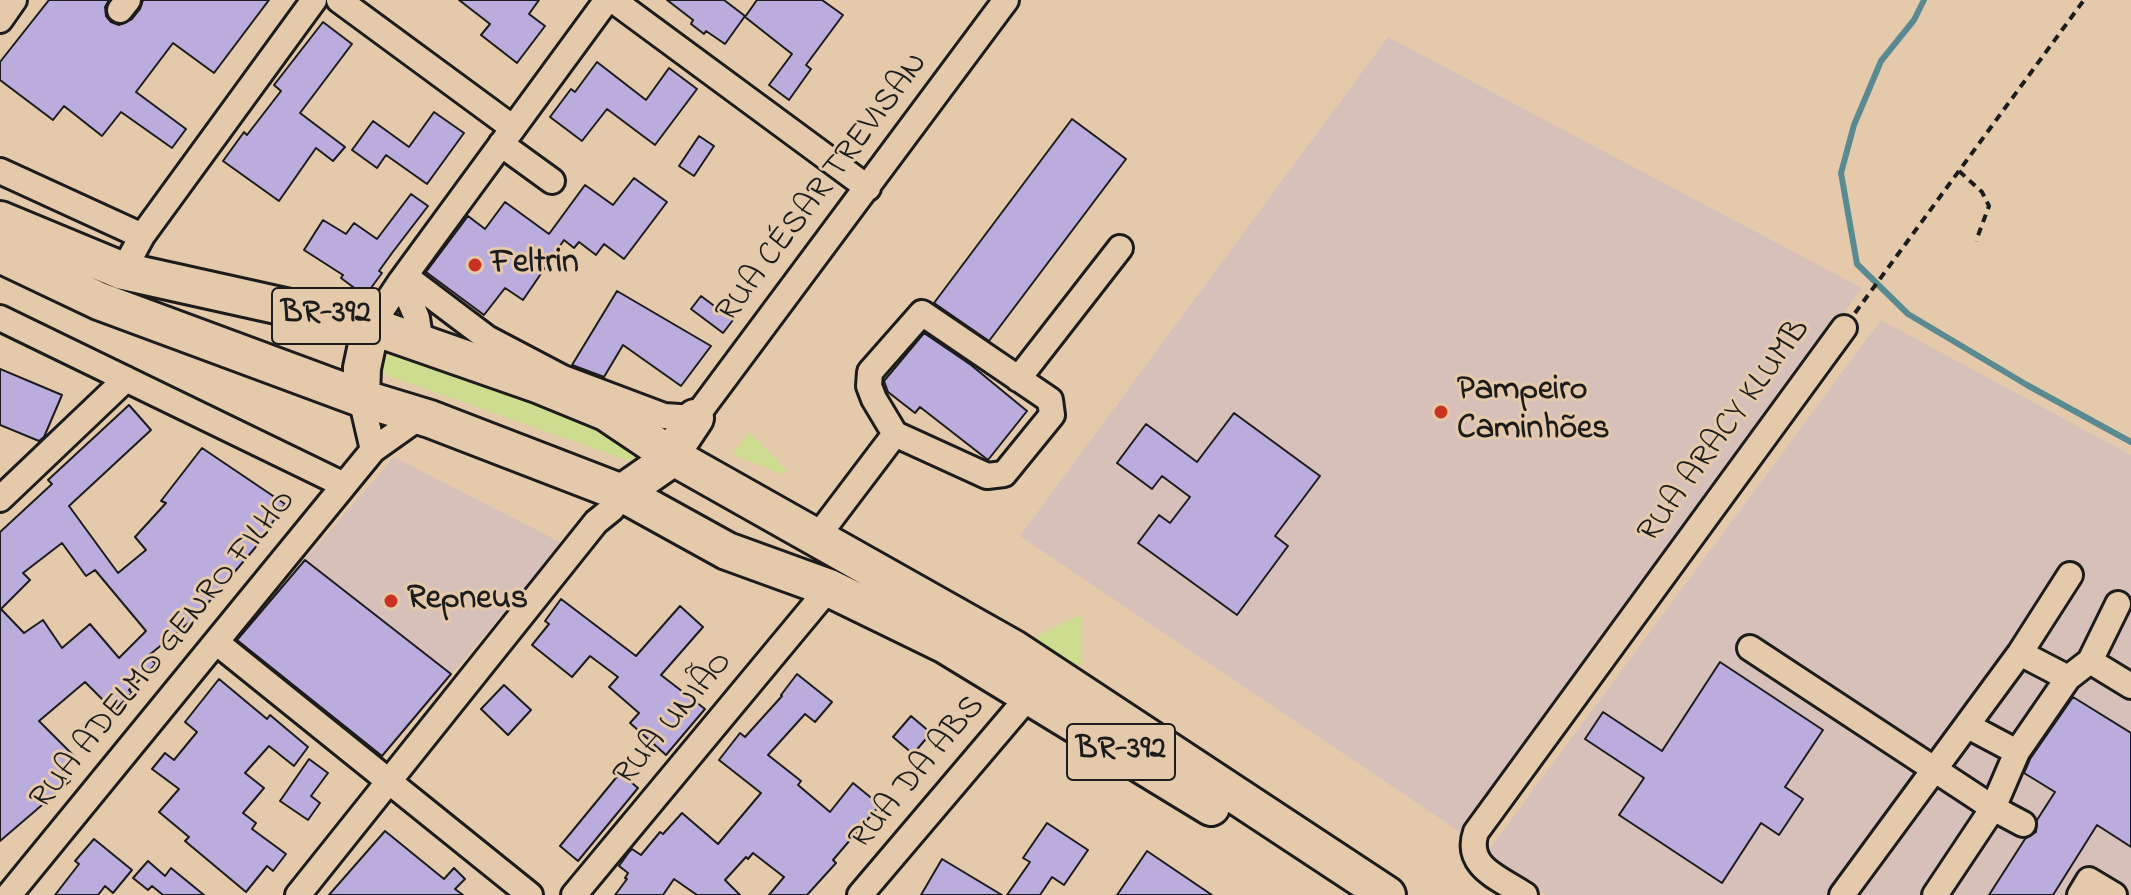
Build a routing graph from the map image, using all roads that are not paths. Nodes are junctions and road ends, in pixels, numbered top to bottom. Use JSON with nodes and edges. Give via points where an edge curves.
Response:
{"nodes":[{"id":1,"x":14,"y":0,"type":"edge"},
{"id":2,"x":314,"y":0,"type":"edge"},
{"id":3,"x":339,"y":0,"type":"edge"},
{"id":4,"x":610,"y":0,"type":"edge"},
{"id":5,"x":1006,"y":0,"type":"edge"},
{"id":6,"x":0,"y":20,"type":"edge"},
{"id":7,"x":507,"y":136,"type":"junction"},
{"id":8,"x":0,"y":171,"type":"edge"},
{"id":9,"x":552,"y":181,"type":"dead end"},
{"id":10,"x":868,"y":188,"type":"junction"},
{"id":11,"x":0,"y":220,"type":"edge"},
{"id":12,"x":142,"y":236,"type":"junction"},
{"id":13,"x":1120,"y":248,"type":"dead end"},
{"id":14,"x":0,"y":254,"type":"edge"},
{"id":15,"x":123,"y":271,"type":"junction"},
{"id":16,"x":403,"y":278,"type":"junction"},
{"id":17,"x":0,"y":318,"type":"edge"},
{"id":18,"x":371,"y":326,"type":"junction"},
{"id":19,"x":1844,"y":328,"type":"road end"},
{"id":20,"x":421,"y":344,"type":"junction"},
{"id":21,"x":126,"y":379,"type":"junction"},
{"id":22,"x":1018,"y":379,"type":"junction"},
{"id":23,"x":361,"y":398,"type":"junction"},
{"id":24,"x":430,"y":419,"type":"junction"},
{"id":25,"x":895,"y":434,"type":"junction"},
{"id":26,"x":373,"y":450,"type":"junction"},
{"id":27,"x":652,"y":456,"type":"junction"},
{"id":28,"x":344,"y":485,"type":"junction"},
{"id":29,"x":0,"y":499,"type":"edge"},
{"id":30,"x":817,"y":537,"type":"junction"},
{"id":31,"x":2070,"y":575,"type":"dead end"},
{"id":32,"x":829,"y":588,"type":"junction"},
{"id":33,"x":2118,"y":604,"type":"dead end"},
{"id":34,"x":216,"y":642,"type":"junction"},
{"id":35,"x":1750,"y":648,"type":"dead end"},
{"id":36,"x":2020,"y":653,"type":"junction"},
{"id":37,"x":2090,"y":661,"type":"junction"},
{"id":38,"x":2068,"y":678,"type":"junction"},
{"id":39,"x":2131,"y":686,"type":"edge"},
{"id":40,"x":1029,"y":696,"type":"junction"},
{"id":41,"x":1968,"y":726,"type":"junction"},
{"id":42,"x":2017,"y":752,"type":"junction"},
{"id":43,"x":1933,"y":768,"type":"junction"},
{"id":44,"x":391,"y":783,"type":"junction"},
{"id":45,"x":1993,"y":808,"type":"junction"},
{"id":46,"x":2023,"y":824,"type":"dead end"},
{"id":47,"x":1940,"y":893,"type":"edge"},
{"id":48,"x":9,"y":895,"type":"edge"},
{"id":49,"x":298,"y":895,"type":"edge"},
{"id":50,"x":530,"y":895,"type":"edge"},
{"id":51,"x":574,"y":895,"type":"edge"},
{"id":52,"x":860,"y":895,"type":"edge"},
{"id":53,"x":1341,"y":895,"type":"edge"},
{"id":54,"x":1387,"y":895,"type":"edge"},
{"id":55,"x":1525,"y":895,"type":"edge"},
{"id":56,"x":1842,"y":895,"type":"edge"},
{"id":57,"x":2080,"y":895,"type":"edge"},
{"id":58,"x":2114,"y":895,"type":"edge"}],
"edges":[{"from":1,"to":6,"type":"street"},
{"from":2,"to":12,"type":"street"},
{"from":3,"to":7,"type":"street"},
{"from":4,"to":7,"type":"street"},
{"from":4,"to":10,"type":"street"},
{"from":5,"to":10,"type":"street","name":"RUA CÉSAR TREVISAN"},
{"from":7,"to":9,"type":"street"},
{"from":7,"to":16,"type":"street"},
{"from":8,"to":12,"type":"street"},
{"from":10,"to":27,"type":"street","name":"RUA CÉSAR TREVISAN"},
{"from":11,"to":15,"type":"highway","number":"BR-392"},
{"from":12,"to":15,"type":"street"},
{"from":13,"to":22,"type":"street"},
{"from":14,"to":23,"type":"highway","number":"BR-392","via":[[99,301]]},
{"from":15,"to":18,"type":"highway","number":"BR-392"},
{"from":16,"to":18,"type":"street"},
{"from":16,"to":20,"type":"street"},
{"from":16,"to":27,"type":"street","via":[[487,338],[563,378],[664,416]]},
{"from":17,"to":21,"type":"street"},
{"from":18,"to":20,"type":"highway","number":"BR-392"},
{"from":18,"to":23,"type":"highway","number":"BR-392"},
{"from":19,"to":55,"type":"street","name":"RUA ARACY KLUMB","via":[[1476,832],[1471,846],[1478,864]]},
{"from":20,"to":27,"type":"highway","number":"BR-392","via":[[606,412]]},
{"from":21,"to":28,"type":"street"},
{"from":21,"to":29,"type":"street"},
{"from":22,"to":25,"type":"street","via":[[1050,400],[1052,415],[1004,474],[987,476]]},
{"from":22,"to":25,"type":"street","via":[[922,313],[870,372],[874,399]]},
{"from":23,"to":24,"type":"highway","number":"BR-392"},
{"from":23,"to":26,"type":"street"},
{"from":24,"to":26,"type":"street","name":"RUA ADELMO GENRO FILHO","via":[[418,418]]},
{"from":24,"to":27,"type":"highway","number":"BR-392"},
{"from":25,"to":30,"type":"street"},
{"from":26,"to":28,"type":"street","name":"RUA ADELMO GENRO FILHO"},
{"from":27,"to":30,"type":"highway","name":"BR-392","number":"BR-392","via":[[708,474]]},
{"from":27,"to":32,"type":"highway","number":"BR-392","via":[[727,551]]},
{"from":27,"to":44,"type":"street"},
{"from":28,"to":34,"type":"street","name":"RUA ADELMO GENRO FILHO"},
{"from":30,"to":54,"type":"highway","name":"BR-392","via":[[1014,649]]},
{"from":31,"to":36,"type":"street"},
{"from":32,"to":40,"type":"highway","number":"BR-392","via":[[944,644]]},
{"from":32,"to":51,"type":"street","name":"RUA UNIÃO"},
{"from":33,"to":37,"type":"street"},
{"from":34,"to":44,"type":"street"},
{"from":34,"to":48,"type":"street","name":"RUA ADELMO GENRO FILHO"},
{"from":35,"to":43,"type":"street"},
{"from":36,"to":38,"type":"street"},
{"from":36,"to":41,"type":"street"},
{"from":37,"to":38,"type":"street"},
{"from":37,"to":39,"type":"street"},
{"from":38,"to":42,"type":"street"},
{"from":40,"to":52,"type":"street","name":"RUA DA ABS"},
{"from":40,"to":53,"type":"highway","number":"BR-392"},
{"from":41,"to":42,"type":"street"},
{"from":41,"to":43,"type":"street"},
{"from":42,"to":45,"type":"street"},
{"from":43,"to":45,"type":"street"},
{"from":43,"to":56,"type":"street"},
{"from":44,"to":49,"type":"street"},
{"from":44,"to":50,"type":"street"},
{"from":45,"to":46,"type":"street"},
{"from":45,"to":47,"type":"street"},
{"from":57,"to":58,"type":"street","via":[[2089,880]]}]}
